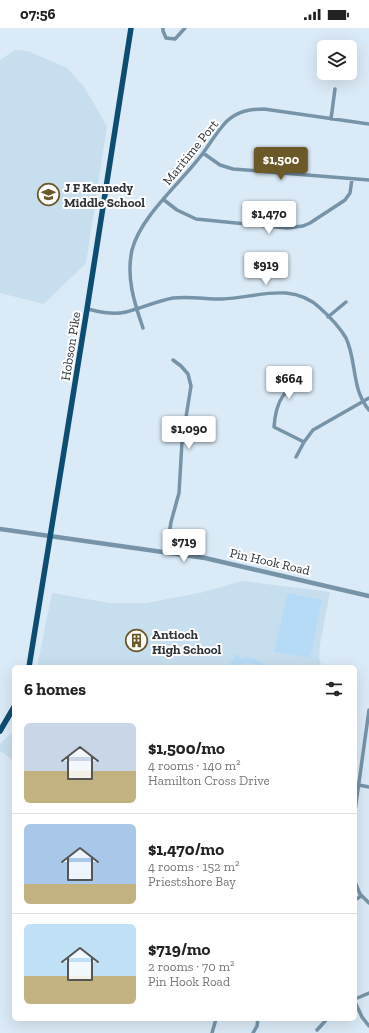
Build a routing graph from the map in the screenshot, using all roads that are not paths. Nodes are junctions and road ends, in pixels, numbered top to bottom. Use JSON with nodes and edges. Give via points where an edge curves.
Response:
{"nodes":[{"id":1,"x":131,"y":28,"type":"edge"},
{"id":2,"x":163,"y":28,"type":"edge"},
{"id":3,"x":185,"y":28,"type":"edge"},
{"id":4,"x":335,"y":89,"type":"dead end"},
{"id":5,"x":331,"y":119,"type":"junction"},
{"id":6,"x":369,"y":124,"type":"edge"},
{"id":7,"x":203,"y":153,"type":"junction"},
{"id":8,"x":352,"y":179,"type":"junction"},
{"id":9,"x":369,"y":180,"type":"edge"},
{"id":10,"x":164,"y":200,"type":"junction"},
{"id":11,"x":346,"y":302,"type":"dead end"},
{"id":12,"x":87,"y":309,"type":"junction"},
{"id":13,"x":136,"y":309,"type":"junction"},
{"id":14,"x":328,"y":317,"type":"junction"},
{"id":15,"x":143,"y":328,"type":"dead end"},
{"id":16,"x":173,"y":360,"type":"dead end"},
{"id":17,"x":307,"y":376,"type":"dead end"},
{"id":18,"x":369,"y":398,"type":"edge"},
{"id":19,"x":363,"y":402,"type":"junction"},
{"id":20,"x":369,"y":410,"type":"edge"},
{"id":21,"x":304,"y":442,"type":"junction"},
{"id":22,"x":296,"y":457,"type":"dead end"},
{"id":23,"x":0,"y":528,"type":"edge"},
{"id":24,"x":50,"y":536,"type":"junction"},
{"id":25,"x":166,"y":552,"type":"junction"},
{"id":26,"x":369,"y":596,"type":"edge"},
{"id":27,"x":28,"y":665,"type":"edge"},
{"id":28,"x":12,"y":710,"type":"edge"},
{"id":29,"x":369,"y":710,"type":"edge"},
{"id":30,"x":368,"y":719,"type":"edge"},
{"id":31,"x":0,"y":731,"type":"edge"},
{"id":32,"x":359,"y":785,"type":"junction"},
{"id":33,"x":369,"y":787,"type":"edge"},
{"id":34,"x":357,"y":798,"type":"edge"},
{"id":35,"x":357,"y":887,"type":"edge"},
{"id":36,"x":361,"y":896,"type":"junction"},
{"id":37,"x":357,"y":899,"type":"edge"},
{"id":38,"x":369,"y":903,"type":"edge"},
{"id":39,"x":369,"y":993,"type":"edge"},
{"id":40,"x":357,"y":1000,"type":"edge"},
{"id":41,"x":357,"y":1006,"type":"edge"},
{"id":42,"x":215,"y":1021,"type":"edge"},
{"id":43,"x":258,"y":1021,"type":"edge"},
{"id":44,"x":325,"y":1021,"type":"edge"},
{"id":45,"x":369,"y":1026,"type":"edge"},
{"id":46,"x":317,"y":1030,"type":"dead end"},
{"id":47,"x":212,"y":1033,"type":"edge"},
{"id":48,"x":253,"y":1033,"type":"edge"}],
"edges":[{"from":1,"to":12,"type":"main road","name":"Hobson Pike"},
{"from":2,"to":3,"type":"street","via":[[166,38],[175,39]]},
{"from":4,"to":5,"type":"street"},
{"from":5,"to":6,"type":"street","name":"Maritime Port"},
{"from":5,"to":7,"type":"street","name":"Maritime Port","via":[[250,109],[227,121]]},
{"from":7,"to":8,"type":"street","via":[[220,165],[233,169]]},
{"from":7,"to":10,"type":"street","name":"Maritime Port"},
{"from":8,"to":9,"type":"street"},
{"from":8,"to":10,"type":"street","via":[[347,197],[339,204],[310,223],[287,228],[196,220]]},
{"from":10,"to":13,"type":"street","name":"Maritime Port","via":[[148,218],[133,249],[130,285]]},
{"from":11,"to":14,"type":"street"},
{"from":12,"to":13,"type":"street","via":[[104,313]]},
{"from":12,"to":24,"type":"main road","name":"Hobson Pike"},
{"from":13,"to":14,"type":"street","via":[[173,298],[238,298],[277,292],[307,298]]},
{"from":13,"to":15,"type":"street","name":"Maritime Port"},
{"from":14,"to":19,"type":"street","via":[[346,338],[356,385]]},
{"from":16,"to":25,"type":"street","via":[[188,374],[191,386],[182,442],[179,493]]},
{"from":17,"to":21,"type":"street","via":[[283,394],[274,427]]},
{"from":18,"to":19,"type":"street"},
{"from":19,"to":20,"type":"street"},
{"from":19,"to":21,"type":"street","via":[[314,430]]},
{"from":21,"to":22,"type":"street"},
{"from":23,"to":24,"type":"street","name":"Pin Hook Road"},
{"from":24,"to":25,"type":"street","name":"Pin Hook Road"},
{"from":24,"to":27,"type":"main road","name":"Hobson Pike"},
{"from":25,"to":26,"type":"street","name":"Pin Hook Road","via":[[212,559]]},
{"from":28,"to":31,"type":"main road"},
{"from":29,"to":30,"type":"street"},
{"from":30,"to":32,"type":"street"},
{"from":32,"to":33,"type":"street"},
{"from":32,"to":34,"type":"street"},
{"from":35,"to":36,"type":"street"},
{"from":36,"to":37,"type":"street"},
{"from":36,"to":38,"type":"street"},
{"from":39,"to":40,"type":"street"},
{"from":41,"to":45,"type":"street"},
{"from":42,"to":47,"type":"street"},
{"from":43,"to":48,"type":"street"},
{"from":44,"to":46,"type":"street"}]}
